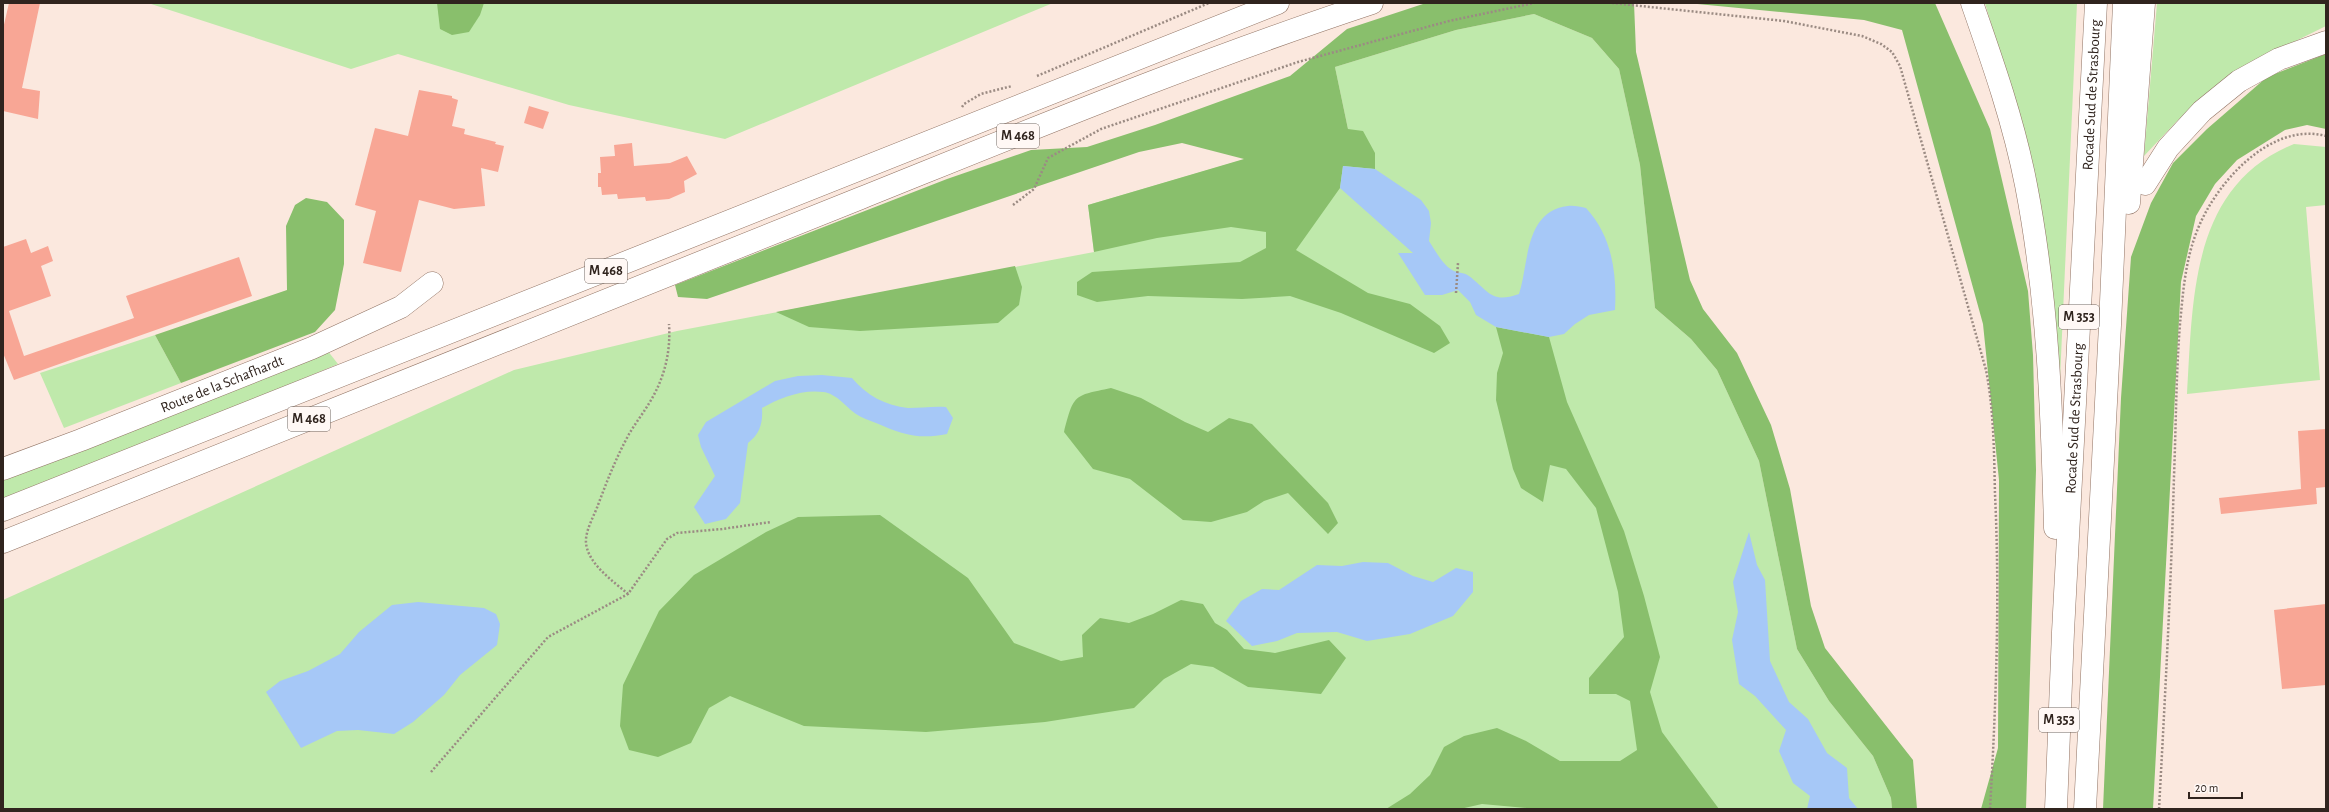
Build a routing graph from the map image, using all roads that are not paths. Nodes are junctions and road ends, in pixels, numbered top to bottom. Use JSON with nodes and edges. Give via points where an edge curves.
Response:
{"nodes":[{"id":1,"x":1278,"y":3,"type":"edge"},
{"id":2,"x":1372,"y":3,"type":"edge"},
{"id":3,"x":1972,"y":3,"type":"edge"},
{"id":4,"x":2096,"y":3,"type":"edge"},
{"id":5,"x":2124,"y":3,"type":"edge"},
{"id":6,"x":2144,"y":3,"type":"edge"},
{"id":7,"x":2326,"y":42,"type":"edge"},
{"id":8,"x":2145,"y":184,"type":"dead end"},
{"id":9,"x":432,"y":283,"type":"dead end"},
{"id":10,"x":2110,"y":325,"type":"junction"},
{"id":11,"x":3,"y":469,"type":"edge"},
{"id":12,"x":3,"y":510,"type":"edge"},
{"id":13,"x":3,"y":542,"type":"edge"},
{"id":14,"x":2063,"y":632,"type":"junction"},
{"id":15,"x":2056,"y":809,"type":"edge"},
{"id":16,"x":2085,"y":809,"type":"edge"}],
"edges":[{"from":1,"to":12,"type":"main road","number":"M 468"},
{"from":2,"to":13,"type":"main road","number":"M 468","via":[[1307,24],[1120,95],[614,295]]},
{"from":3,"to":14,"type":"main road","via":[[2009,115],[2026,184],[2037,252],[2051,398],[2055,530]]},
{"from":4,"to":14,"type":"main road","name":"Rocade Sud de Strasbourg","number":"M 353"},
{"from":5,"to":10,"type":"main road","name":"Rocade Sud de Strasbourg","number":"M 353"},
{"from":6,"to":10,"type":"main road","via":[[2130,199]]},
{"from":7,"to":8,"type":"main road","via":[[2279,59],[2239,81],[2202,110],[2168,148]]},
{"from":9,"to":11,"type":"main road","name":"Route de la Schafhardt","via":[[401,307],[312,348]]},
{"from":10,"to":16,"type":"main road","name":"Rocade Sud de Strasbourg","number":"M 353"},
{"from":14,"to":15,"type":"main road","name":"Rocade Sud de Strasbourg","number":"M 353"}]}
